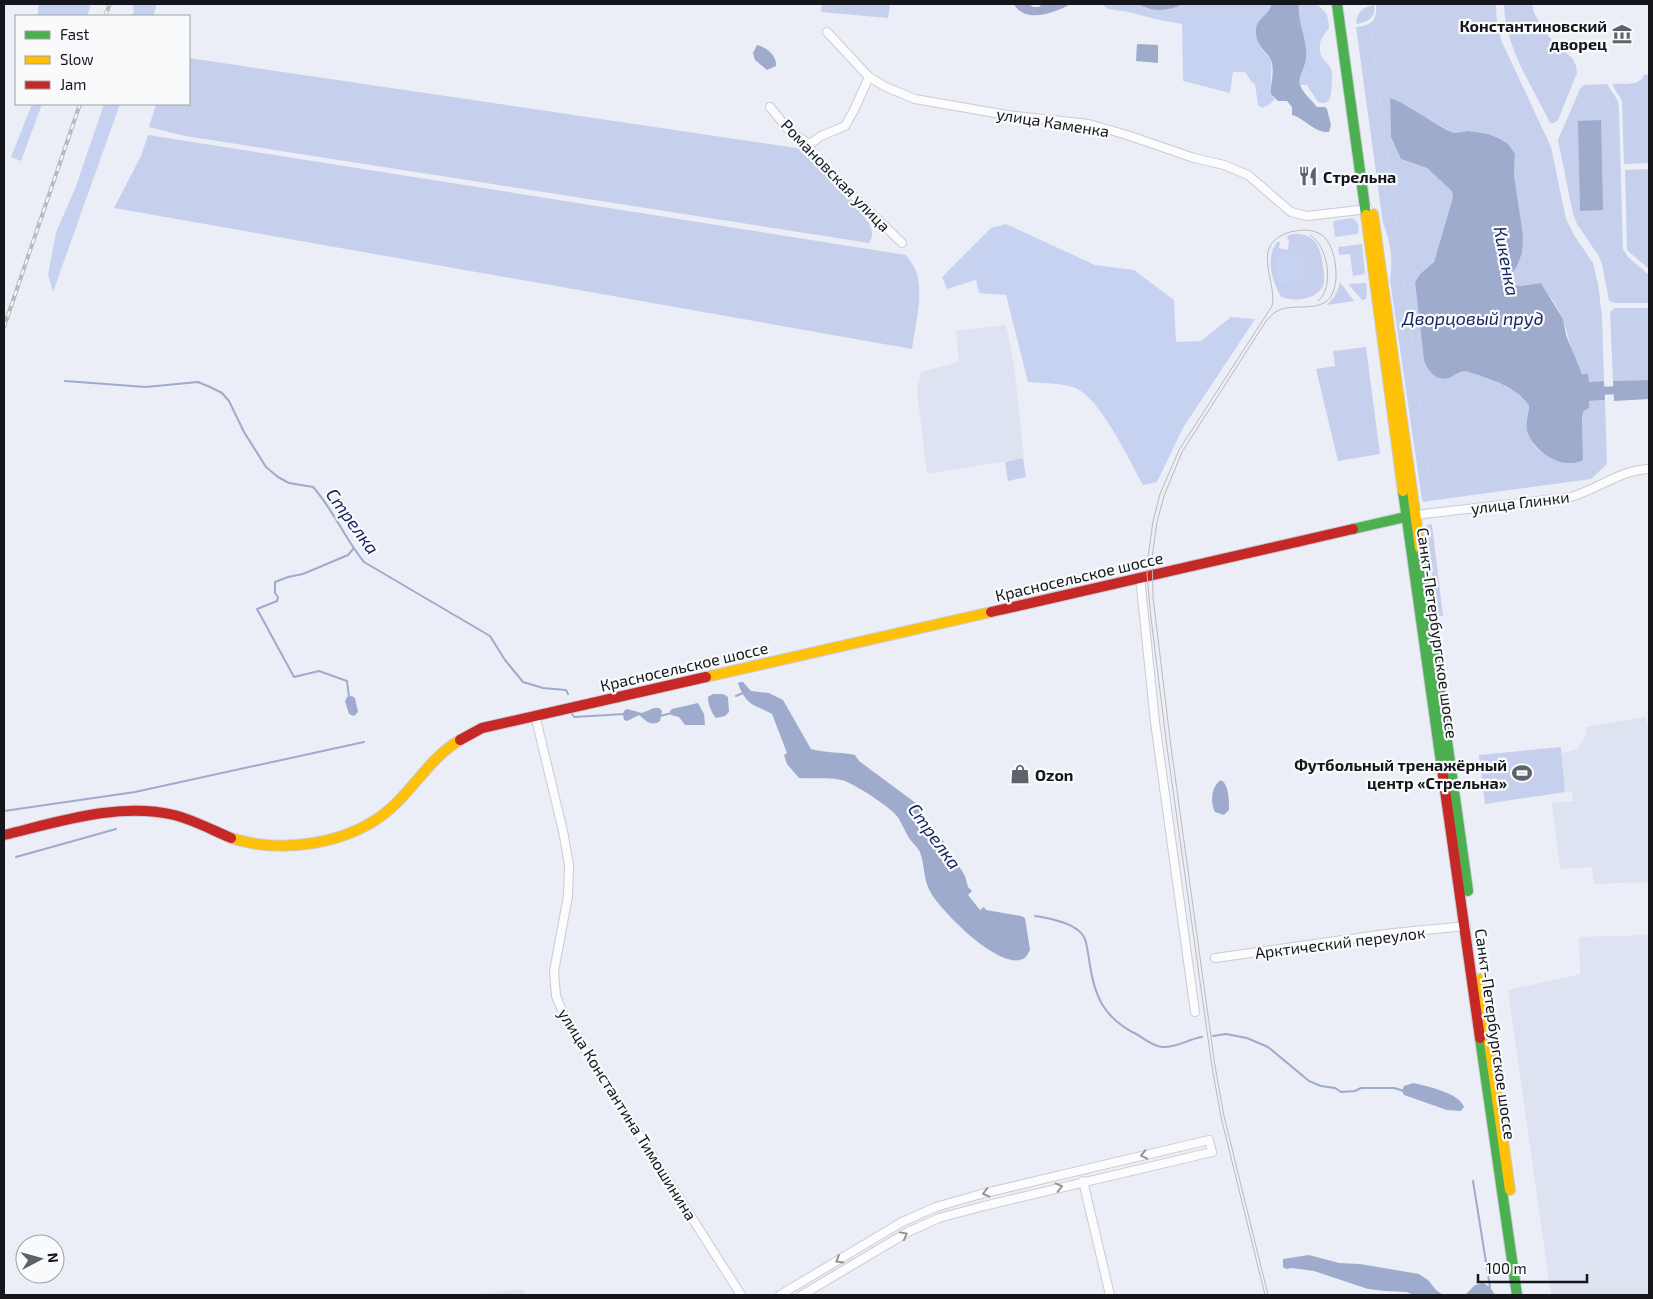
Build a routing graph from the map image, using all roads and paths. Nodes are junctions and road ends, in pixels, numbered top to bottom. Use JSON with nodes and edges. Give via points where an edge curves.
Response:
{"nodes":[{"id":1,"x":1337,"y":4,"type":"edge"},
{"id":2,"x":1344,"y":4,"type":"edge"},
{"id":3,"x":828,"y":32,"type":"dead end"},
{"id":4,"x":869,"y":77,"type":"junction"},
{"id":5,"x":770,"y":106,"type":"dead end"},
{"id":6,"x":810,"y":144,"type":"junction"},
{"id":7,"x":1368,"y":209,"type":"junction"},
{"id":8,"x":902,"y":243,"type":"dead end"},
{"id":9,"x":1649,"y":469,"type":"edge"},
{"id":10,"x":1411,"y":516,"type":"junction"},
{"id":11,"x":1140,"y":577,"type":"junction"},
{"id":12,"x":535,"y":715,"type":"junction"},
{"id":13,"x":4,"y":835,"type":"edge"},
{"id":14,"x":1466,"y":926,"type":"junction"},
{"id":15,"x":1215,"y":958,"type":"dead end"},
{"id":16,"x":1195,"y":1012,"type":"dead end"},
{"id":17,"x":1083,"y":1181,"type":"junction"},
{"id":18,"x":741,"y":1295,"type":"edge"},
{"id":19,"x":780,"y":1295,"type":"edge"},
{"id":20,"x":802,"y":1295,"type":"edge"},
{"id":21,"x":1110,"y":1295,"type":"edge"},
{"id":22,"x":1517,"y":1295,"type":"edge"},
{"id":23,"x":1524,"y":1295,"type":"edge"}],
"edges":[{"from":1,"to":7,"type":"main road","name":"Санкт-Петербургское шоссе"},
{"from":2,"to":7,"type":"main road","name":"Санкт-Петербургское шоссе"},
{"from":3,"to":4,"type":"street","name":"улица Каменка"},
{"from":4,"to":6,"type":"street","via":[[844,126]]},
{"from":4,"to":7,"type":"street","name":"улица Каменка","via":[[915,99],[1007,116],[1089,124],[1224,165],[1248,175],[1291,212],[1307,216]]},
{"from":5,"to":6,"type":"street","name":"Романовская улица","via":[[792,133]]},
{"from":6,"to":8,"type":"street","name":"Романовская улица","via":[[811,152],[821,164]]},
{"from":7,"to":10,"type":"main road","name":"Санкт-Петербургское шоссе"},
{"from":9,"to":10,"type":"street","name":"улица Глинки","via":[[1630,471],[1593,490],[1564,498]]},
{"from":10,"to":11,"type":"main road","name":"Красносельское шоссе"},
{"from":10,"to":14,"type":"main road","name":"Санкт-Петербургское шоссе"},
{"from":10,"to":23,"type":"main road","name":"Санкт-Петербургское шоссе"},
{"from":11,"to":12,"type":"main road","name":"Красносельское шоссе"},
{"from":11,"to":16,"type":"street","via":[[1155,722]]},
{"from":12,"to":13,"type":"main road","name":"Красносельское шоссе","via":[[482,728],[456,742],[438,757],[402,799],[377,819],[349,833],[317,842],[276,847],[257,845],[233,839],[177,815],[153,812],[101,813]]},
{"from":12,"to":18,"type":"street","name":"улица Константина Тимошинина","via":[[569,863],[568,896],[554,971],[558,1002],[566,1020]]},
{"from":14,"to":15,"type":"street","name":"Арктический переулок"},
{"from":14,"to":22,"type":"main road","name":"Санкт-Петербургское шоссе"},
{"from":17,"to":19,"type":"street","one_way":true,"via":[[1212,1152],[1209,1140],[936,1207],[902,1222]]},
{"from":20,"to":17,"type":"street","one_way":true,"via":[[908,1232],[939,1218]]},
{"from":17,"to":21,"type":"street"}]}
